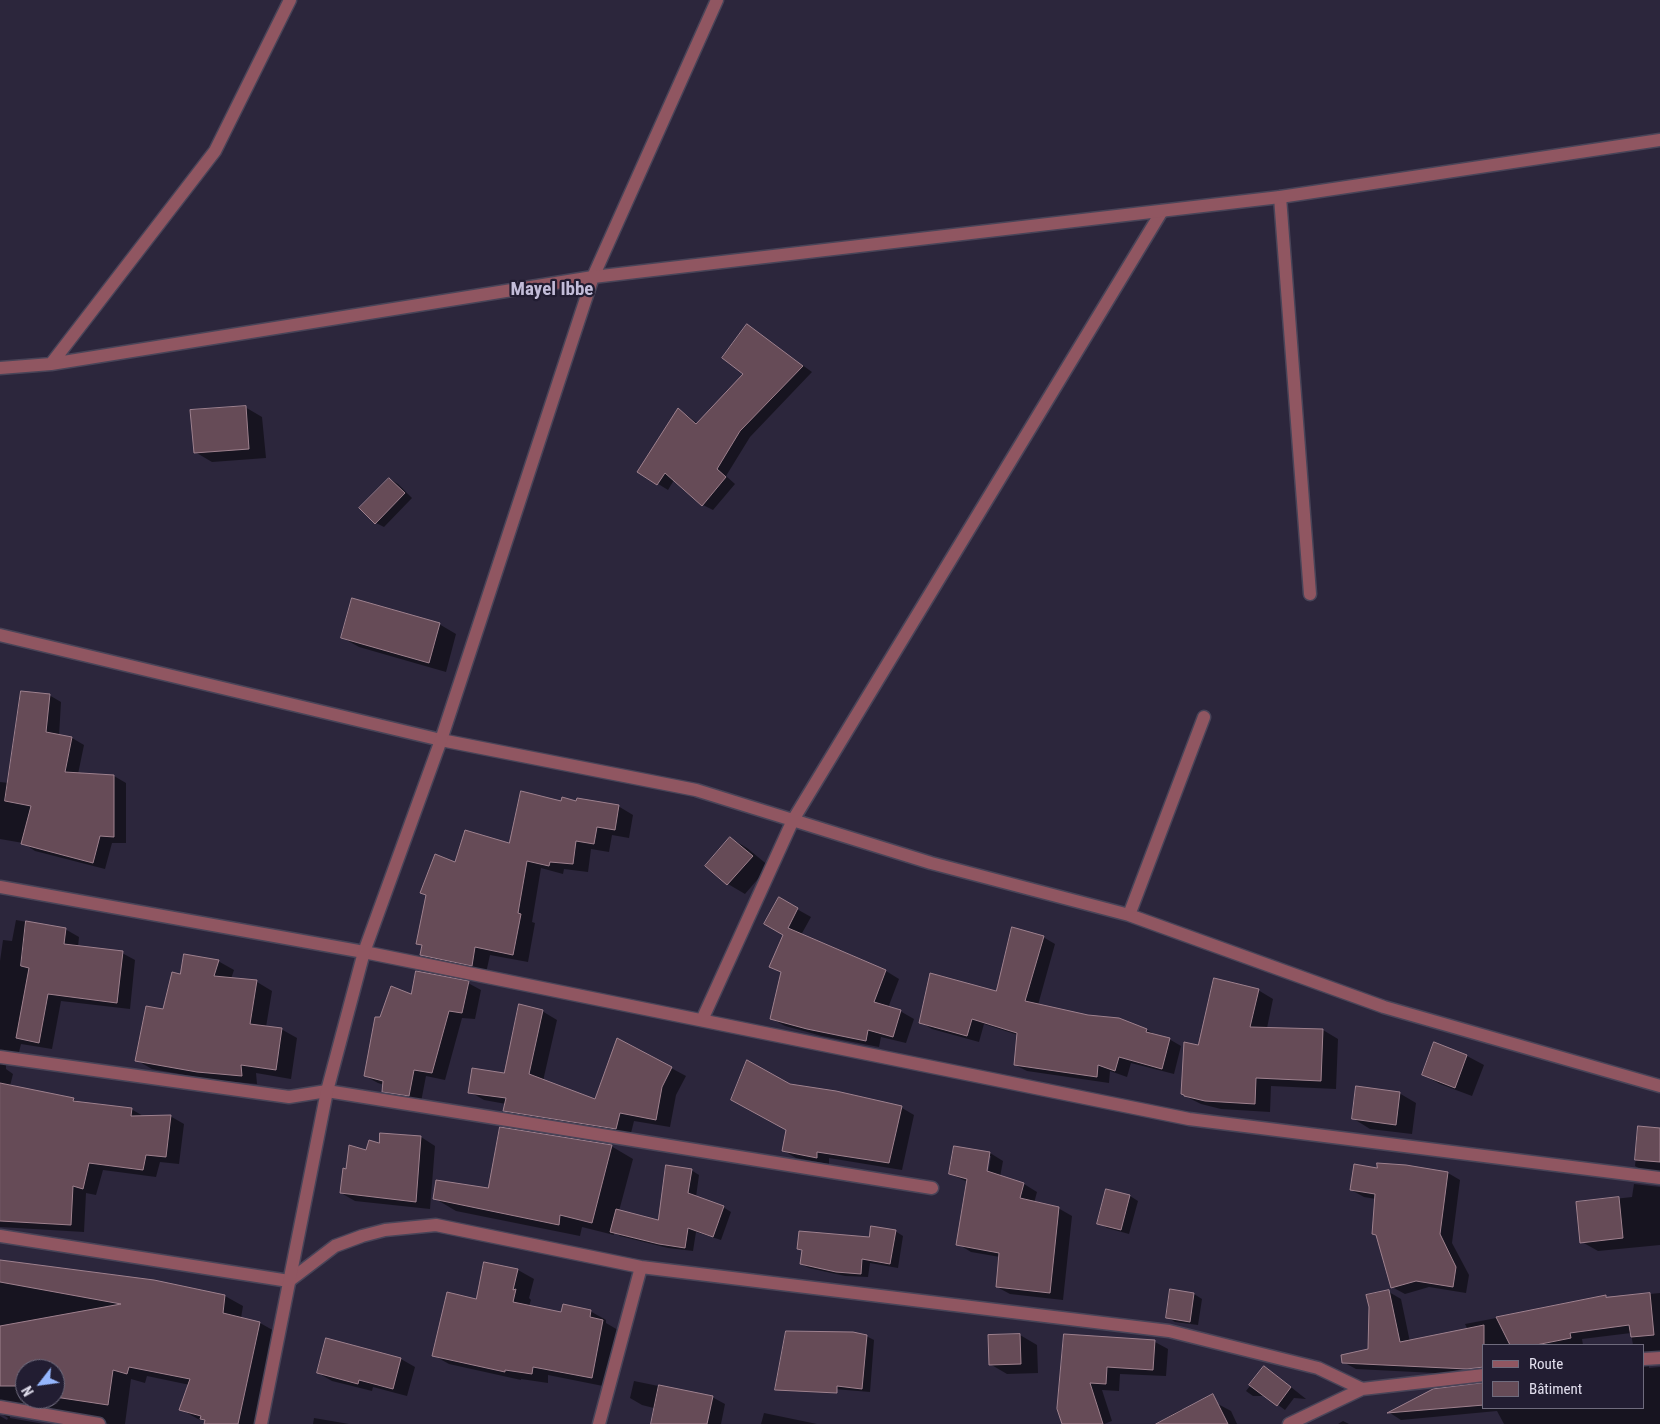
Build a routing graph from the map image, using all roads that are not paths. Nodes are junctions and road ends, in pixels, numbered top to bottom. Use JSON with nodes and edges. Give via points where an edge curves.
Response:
{"nodes":[{"id":1,"x":290,"y":0,"type":"edge"},
{"id":2,"x":717,"y":0,"type":"edge"},
{"id":3,"x":1660,"y":140,"type":"edge"},
{"id":4,"x":1280,"y":197,"type":"junction"},
{"id":5,"x":1162,"y":211,"type":"junction"},
{"id":6,"x":593,"y":277,"type":"junction"},
{"id":7,"x":51,"y":364,"type":"junction"},
{"id":8,"x":0,"y":368,"type":"edge"},
{"id":9,"x":1310,"y":594,"type":"dead end"},
{"id":10,"x":0,"y":635,"type":"edge"},
{"id":11,"x":1204,"y":717,"type":"dead end"},
{"id":12,"x":441,"y":740,"type":"junction"},
{"id":13,"x":793,"y":820,"type":"junction"},
{"id":14,"x":0,"y":887,"type":"edge"},
{"id":15,"x":1129,"y":915,"type":"junction"},
{"id":16,"x":364,"y":952,"type":"junction"},
{"id":17,"x":702,"y":1020,"type":"junction"},
{"id":18,"x":0,"y":1057,"type":"edge"},
{"id":19,"x":1660,"y":1086,"type":"edge"},
{"id":20,"x":327,"y":1091,"type":"junction"},
{"id":21,"x":1660,"y":1178,"type":"edge"},
{"id":22,"x":932,"y":1188,"type":"dead end"},
{"id":23,"x":0,"y":1236,"type":"edge"},
{"id":24,"x":641,"y":1267,"type":"junction"},
{"id":25,"x":289,"y":1281,"type":"junction"},
{"id":26,"x":1645,"y":1358,"type":"edge"},
{"id":27,"x":1660,"y":1358,"type":"edge"},
{"id":28,"x":1482,"y":1375,"type":"edge"},
{"id":29,"x":1362,"y":1389,"type":"junction"},
{"id":30,"x":0,"y":1407,"type":"edge"},
{"id":31,"x":99,"y":1424,"type":"edge"},
{"id":32,"x":261,"y":1424,"type":"edge"},
{"id":33,"x":599,"y":1424,"type":"edge"},
{"id":34,"x":1289,"y":1424,"type":"edge"}],
"edges":[{"from":1,"to":7,"type":"street","via":[[215,151]]},
{"from":2,"to":6,"type":"street"},
{"from":3,"to":4,"type":"street"},
{"from":4,"to":5,"type":"street"},
{"from":4,"to":9,"type":"street"},
{"from":5,"to":6,"type":"street"},
{"from":5,"to":13,"type":"street"},
{"from":6,"to":7,"type":"street"},
{"from":6,"to":12,"type":"street"},
{"from":7,"to":8,"type":"street"},
{"from":10,"to":12,"type":"street"},
{"from":11,"to":15,"type":"street"},
{"from":12,"to":13,"type":"street","via":[[696,790]]},
{"from":12,"to":16,"type":"street"},
{"from":13,"to":15,"type":"street","via":[[931,863]]},
{"from":13,"to":17,"type":"street"},
{"from":14,"to":16,"type":"street"},
{"from":15,"to":19,"type":"street","via":[[1384,1006]]},
{"from":16,"to":17,"type":"street"},
{"from":16,"to":20,"type":"street"},
{"from":17,"to":21,"type":"street","via":[[1188,1119]]},
{"from":18,"to":20,"type":"street","via":[[289,1097]]},
{"from":20,"to":22,"type":"street"},
{"from":20,"to":25,"type":"street"},
{"from":23,"to":25,"type":"street"},
{"from":24,"to":25,"type":"street","via":[[436,1225],[385,1230],[335,1246]]},
{"from":24,"to":29,"type":"street","via":[[1169,1331],[1318,1368]]},
{"from":24,"to":33,"type":"street"},
{"from":25,"to":32,"type":"street"},
{"from":26,"to":27,"type":"street"},
{"from":28,"to":29,"type":"street"},
{"from":29,"to":34,"type":"street"},
{"from":30,"to":31,"type":"street"}]}
